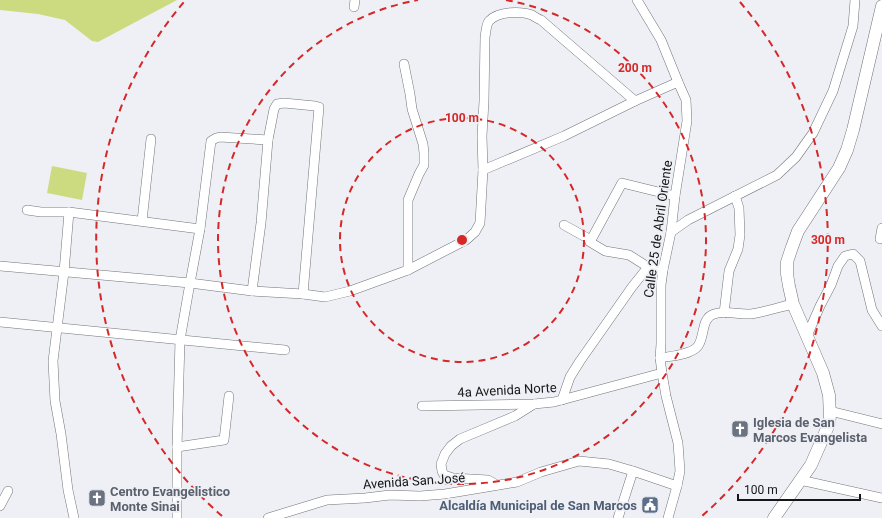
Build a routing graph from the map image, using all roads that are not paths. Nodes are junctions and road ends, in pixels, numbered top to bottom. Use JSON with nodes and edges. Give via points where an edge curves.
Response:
{"nodes":[{"id":1,"x":637,"y":0,"type":"edge"},
{"id":2,"x":855,"y":0,"type":"edge"},
{"id":3,"x":882,"y":6,"type":"edge"},
{"id":4,"x":404,"y":64,"type":"dead end"},
{"id":5,"x":678,"y":82,"type":"junction"},
{"id":6,"x":635,"y":101,"type":"junction"},
{"id":7,"x":151,"y":139,"type":"dead end"},
{"id":8,"x":268,"y":140,"type":"junction"},
{"id":9,"x":483,"y":170,"type":"junction"},
{"id":10,"x":675,"y":196,"type":"junction"},
{"id":11,"x":735,"y":196,"type":"junction"},
{"id":12,"x":27,"y":210,"type":"dead end"},
{"id":13,"x":69,"y":212,"type":"junction"},
{"id":14,"x":142,"y":221,"type":"junction"},
{"id":15,"x":564,"y":225,"type":"dead end"},
{"id":16,"x":882,"y":228,"type":"edge"},
{"id":17,"x":200,"y":229,"type":"junction"},
{"id":18,"x":671,"y":232,"type":"junction"},
{"id":19,"x":880,"y":239,"type":"dead end"},
{"id":20,"x":591,"y":240,"type":"junction"},
{"id":21,"x":0,"y":266,"type":"edge"},
{"id":22,"x":648,"y":267,"type":"junction"},
{"id":23,"x":408,"y":270,"type":"junction"},
{"id":24,"x":664,"y":270,"type":"junction"},
{"id":25,"x":64,"y":272,"type":"junction"},
{"id":26,"x":190,"y":283,"type":"junction"},
{"id":27,"x":252,"y":291,"type":"junction"},
{"id":28,"x":303,"y":294,"type":"junction"},
{"id":29,"x":793,"y":304,"type":"junction"},
{"id":30,"x":724,"y":313,"type":"junction"},
{"id":31,"x":0,"y":322,"type":"edge"},
{"id":32,"x":882,"y":326,"type":"edge"},
{"id":33,"x":57,"y":327,"type":"junction"},
{"id":34,"x":807,"y":336,"type":"junction"},
{"id":35,"x":180,"y":340,"type":"junction"},
{"id":36,"x":285,"y":350,"type":"dead end"},
{"id":37,"x":660,"y":358,"type":"junction"},
{"id":38,"x":662,"y":373,"type":"junction"},
{"id":39,"x":229,"y":396,"type":"dead end"},
{"id":40,"x":562,"y":400,"type":"junction"},
{"id":41,"x":534,"y":404,"type":"junction"},
{"id":42,"x":422,"y":406,"type":"dead end"},
{"id":43,"x":830,"y":411,"type":"junction"},
{"id":44,"x":882,"y":424,"type":"edge"},
{"id":45,"x":177,"y":447,"type":"junction"},
{"id":46,"x":633,"y":470,"type":"junction"},
{"id":47,"x":800,"y":480,"type":"junction"},
{"id":48,"x":497,"y":485,"type":"junction"},
{"id":49,"x":678,"y":486,"type":"junction"},
{"id":50,"x":8,"y":491,"type":"dead end"},
{"id":51,"x":882,"y":498,"type":"edge"},
{"id":52,"x":0,"y":506,"type":"edge"},
{"id":53,"x":74,"y":518,"type":"edge"},
{"id":54,"x":177,"y":518,"type":"edge"},
{"id":55,"x":268,"y":518,"type":"edge"},
{"id":56,"x":618,"y":518,"type":"edge"},
{"id":57,"x":668,"y":518,"type":"edge"},
{"id":58,"x":774,"y":518,"type":"edge"}],
"edges":[{"from":1,"to":5,"type":"street","name":"Calle 25 de Abril Oriente","via":[[661,40]]},
{"from":2,"to":11,"type":"street","via":[[853,26],[833,91],[813,133],[796,157],[777,175]]},
{"from":3,"to":29,"type":"main road","via":[[846,150],[834,176],[798,231],[789,254],[787,274]]},
{"from":4,"to":23,"type":"street","via":[[412,109],[424,153],[424,165],[408,200]]},
{"from":5,"to":6,"type":"street"},
{"from":5,"to":10,"type":"street","name":"Calle 25 de Abril Oriente","via":[[686,100],[687,121]]},
{"from":6,"to":9,"type":"street","via":[[564,136]]},
{"from":6,"to":9,"type":"street","via":[[541,20],[520,12],[495,17],[489,22],[485,37]]},
{"from":7,"to":14,"type":"street"},
{"from":8,"to":17,"type":"street","via":[[220,137],[211,141]]},
{"from":8,"to":27,"type":"street"},
{"from":8,"to":28,"type":"street","via":[[277,104],[320,107]]},
{"from":9,"to":23,"type":"street","via":[[480,223],[476,232],[466,240]]},
{"from":10,"to":18,"type":"street","name":"Calle 25 de Abril Oriente"},
{"from":10,"to":20,"type":"street","via":[[622,183]]},
{"from":11,"to":18,"type":"street","via":[[688,220]]},
{"from":11,"to":30,"type":"street","via":[[739,208],[740,235],[738,249],[729,271]]},
{"from":12,"to":13,"type":"street"},
{"from":13,"to":14,"type":"street"},
{"from":13,"to":25,"type":"street"},
{"from":14,"to":17,"type":"street"},
{"from":15,"to":20,"type":"street"},
{"from":16,"to":19,"type":"street"},
{"from":17,"to":26,"type":"street"},
{"from":18,"to":24,"type":"street","name":"Calle 25 de Abril Oriente"},
{"from":20,"to":22,"type":"street","via":[[590,242],[605,251],[629,256]]},
{"from":21,"to":25,"type":"street"},
{"from":22,"to":24,"type":"street"},
{"from":22,"to":40,"type":"street","via":[[580,361],[570,377]]},
{"from":23,"to":28,"type":"street","via":[[350,291],[325,297]]},
{"from":24,"to":37,"type":"street","name":"Calle 25 de Abril Oriente"},
{"from":25,"to":26,"type":"street"},
{"from":25,"to":33,"type":"street"},
{"from":26,"to":27,"type":"street"},
{"from":26,"to":35,"type":"street"},
{"from":27,"to":28,"type":"street"},
{"from":29,"to":30,"type":"street","via":[[749,314]]},
{"from":29,"to":34,"type":"main road"},
{"from":30,"to":37,"type":"street","via":[[709,317],[698,346],[683,354]]},
{"from":31,"to":33,"type":"street"},
{"from":32,"to":34,"type":"street","via":[[872,310],[860,261],[853,254],[845,256],[838,266]]},
{"from":33,"to":35,"type":"street"},
{"from":33,"to":53,"type":"street","via":[[53,361],[55,401]]},
{"from":34,"to":43,"type":"main road","via":[[826,382]]},
{"from":35,"to":36,"type":"street"},
{"from":35,"to":45,"type":"street"},
{"from":37,"to":38,"type":"street","name":"Calle 25 de Abril Oriente"},
{"from":38,"to":40,"type":"street","name":"4a Avenida Norte"},
{"from":38,"to":49,"type":"street","name":"Calle 25 de Abril Oriente","via":[[678,444]]},
{"from":39,"to":45,"type":"street","via":[[224,440]]},
{"from":40,"to":41,"type":"street","name":"4a Avenida Norte"},
{"from":41,"to":42,"type":"street","name":"4a Avenida Norte"},
{"from":41,"to":48,"type":"street","via":[[516,416],[460,439],[445,454],[441,464],[444,476],[488,480]]},
{"from":43,"to":44,"type":"street"},
{"from":43,"to":47,"type":"main road","via":[[829,424],[811,465]]},
{"from":45,"to":54,"type":"street"},
{"from":46,"to":48,"type":"street","name":"Avenida San José","via":[[609,464],[579,462],[541,472],[517,482]]},
{"from":46,"to":49,"type":"street","name":"Avenida San José"},
{"from":46,"to":56,"type":"street"},
{"from":47,"to":51,"type":"street"},
{"from":47,"to":58,"type":"main road"},
{"from":48,"to":55,"type":"street","name":"Avenida San José","via":[[445,494],[328,500]]},
{"from":49,"to":57,"type":"street","name":"Calle 25 de Abril Oriente"},
{"from":50,"to":52,"type":"street"}]}
